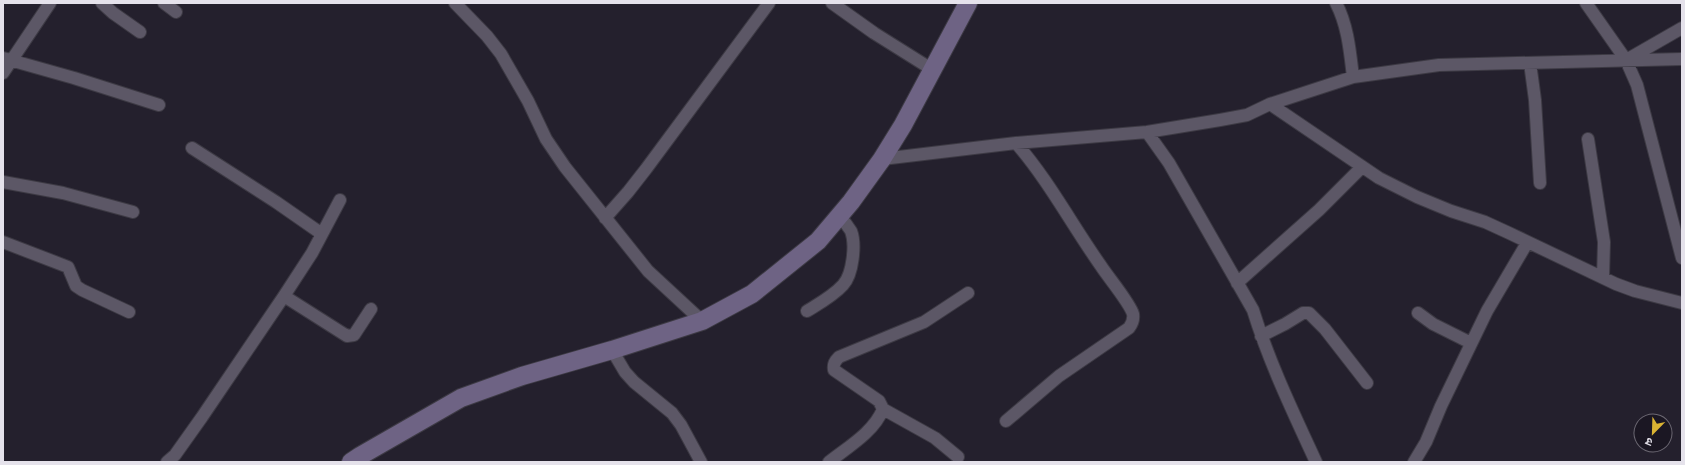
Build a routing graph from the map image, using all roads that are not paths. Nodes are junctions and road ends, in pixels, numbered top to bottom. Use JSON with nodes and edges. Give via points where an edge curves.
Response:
{"nodes":[{"id":1,"x":50,"y":3,"type":"edge"},
{"id":2,"x":102,"y":3,"type":"edge"},
{"id":3,"x":164,"y":3,"type":"edge"},
{"id":4,"x":455,"y":3,"type":"edge"},
{"id":5,"x":770,"y":3,"type":"edge"},
{"id":6,"x":832,"y":3,"type":"edge"},
{"id":7,"x":968,"y":3,"type":"edge"},
{"id":8,"x":1336,"y":3,"type":"edge"},
{"id":9,"x":1586,"y":3,"type":"edge"},
{"id":10,"x":176,"y":12,"type":"dead end"},
{"id":11,"x":1682,"y":28,"type":"edge"},
{"id":12,"x":140,"y":32,"type":"dead end"},
{"id":13,"x":8,"y":59,"type":"edge"},
{"id":14,"x":1682,"y":59,"type":"edge"},
{"id":15,"x":1626,"y":60,"type":"junction"},
{"id":16,"x":1530,"y":63,"type":"junction"},
{"id":17,"x":933,"y":70,"type":"junction"},
{"id":18,"x":3,"y":73,"type":"edge"},
{"id":19,"x":1353,"y":78,"type":"junction"},
{"id":20,"x":1270,"y":104,"type":"junction"},
{"id":21,"x":160,"y":105,"type":"dead end"},
{"id":22,"x":1147,"y":132,"type":"junction"},
{"id":23,"x":1588,"y":139,"type":"dead end"},
{"id":24,"x":1016,"y":142,"type":"junction"},
{"id":25,"x":192,"y":148,"type":"dead end"},
{"id":26,"x":882,"y":159,"type":"junction"},
{"id":27,"x":1362,"y":167,"type":"junction"},
{"id":28,"x":3,"y":182,"type":"edge"},
{"id":29,"x":1540,"y":183,"type":"dead end"},
{"id":30,"x":340,"y":200,"type":"dead end"},
{"id":31,"x":133,"y":212,"type":"dead end"},
{"id":32,"x":839,"y":216,"type":"junction"},
{"id":33,"x":604,"y":218,"type":"junction"},
{"id":34,"x":322,"y":234,"type":"junction"},
{"id":35,"x":3,"y":242,"type":"edge"},
{"id":36,"x":1527,"y":243,"type":"junction"},
{"id":37,"x":1682,"y":258,"type":"edge"},
{"id":38,"x":1603,"y":278,"type":"junction"},
{"id":39,"x":1237,"y":283,"type":"junction"},
{"id":40,"x":968,"y":293,"type":"dead end"},
{"id":41,"x":284,"y":296,"type":"junction"},
{"id":42,"x":1682,"y":303,"type":"edge"},
{"id":43,"x":370,"y":309,"type":"dead end"},
{"id":44,"x":807,"y":311,"type":"dead end"},
{"id":45,"x":129,"y":312,"type":"dead end"},
{"id":46,"x":1418,"y":313,"type":"dead end"},
{"id":47,"x":702,"y":321,"type":"junction"},
{"id":48,"x":1261,"y":336,"type":"junction"},
{"id":49,"x":1471,"y":343,"type":"junction"},
{"id":50,"x":612,"y":350,"type":"junction"},
{"id":51,"x":1367,"y":383,"type":"dead end"},
{"id":52,"x":882,"y":409,"type":"junction"},
{"id":53,"x":1006,"y":421,"type":"dead end"},
{"id":54,"x":958,"y":457,"type":"dead end"},
{"id":55,"x":358,"y":460,"type":"edge"},
{"id":56,"x":167,"y":462,"type":"edge"},
{"id":57,"x":701,"y":462,"type":"edge"},
{"id":58,"x":829,"y":462,"type":"edge"},
{"id":59,"x":1316,"y":462,"type":"edge"},
{"id":60,"x":1414,"y":462,"type":"edge"}],
"edges":[{"from":1,"to":13,"type":"street"},
{"from":2,"to":12,"type":"street"},
{"from":3,"to":10,"type":"street"},
{"from":4,"to":33,"type":"street","via":[[501,54],[546,139],[564,167]]},
{"from":5,"to":33,"type":"street","via":[[646,169]]},
{"from":6,"to":17,"type":"street"},
{"from":7,"to":17,"type":"main road"},
{"from":8,"to":19,"type":"street","via":[[1347,34]]},
{"from":9,"to":15,"type":"street"},
{"from":11,"to":15,"type":"street"},
{"from":13,"to":18,"type":"street"},
{"from":13,"to":21,"type":"street"},
{"from":14,"to":15,"type":"street"},
{"from":15,"to":16,"type":"street"},
{"from":15,"to":37,"type":"street","via":[[1637,85]]},
{"from":16,"to":19,"type":"street","via":[[1439,65]]},
{"from":16,"to":29,"type":"street"},
{"from":17,"to":26,"type":"main road"},
{"from":19,"to":20,"type":"street"},
{"from":20,"to":22,"type":"street","via":[[1247,114]]},
{"from":20,"to":27,"type":"street"},
{"from":22,"to":24,"type":"street"},
{"from":22,"to":39,"type":"street","via":[[1169,164]]},
{"from":23,"to":38,"type":"street","via":[[1604,242]]},
{"from":24,"to":26,"type":"street"},
{"from":24,"to":53,"type":"street","via":[[1035,165],[1116,287],[1133,314],[1133,321],[1129,328],[1059,376]]},
{"from":25,"to":34,"type":"street"},
{"from":26,"to":32,"type":"main road"},
{"from":27,"to":36,"type":"street","via":[[1417,197],[1485,222]]},
{"from":27,"to":39,"type":"street","via":[[1319,210]]},
{"from":28,"to":31,"type":"street","via":[[64,193]]},
{"from":30,"to":34,"type":"street"},
{"from":32,"to":44,"type":"street","via":[[850,230],[853,240],[851,269],[844,284],[830,297]]},
{"from":32,"to":47,"type":"main road","via":[[818,241],[758,289]]},
{"from":33,"to":47,"type":"street","via":[[648,271]]},
{"from":34,"to":41,"type":"street"},
{"from":35,"to":45,"type":"street","via":[[68,267],[76,286]]},
{"from":36,"to":38,"type":"street"},
{"from":36,"to":49,"type":"street"},
{"from":38,"to":42,"type":"street","via":[[1635,291]]},
{"from":39,"to":48,"type":"street","via":[[1253,310]]},
{"from":40,"to":52,"type":"street","via":[[924,322],[836,360],[834,370],[879,401]]},
{"from":41,"to":43,"type":"street","via":[[346,336],[354,335]]},
{"from":41,"to":56,"type":"street","via":[[202,417]]},
{"from":46,"to":49,"type":"street","via":[[1433,324]]},
{"from":47,"to":50,"type":"main road"},
{"from":48,"to":51,"type":"street","via":[[1303,313],[1309,313],[1325,329]]},
{"from":48,"to":59,"type":"street"},
{"from":49,"to":60,"type":"street","via":[[1426,442]]},
{"from":50,"to":55,"type":"main road","via":[[522,376],[461,398]]},
{"from":50,"to":57,"type":"street","via":[[634,382],[672,412]]},
{"from":52,"to":54,"type":"street","via":[[935,438]]},
{"from":52,"to":58,"type":"street","via":[[879,418],[870,428]]}]}
